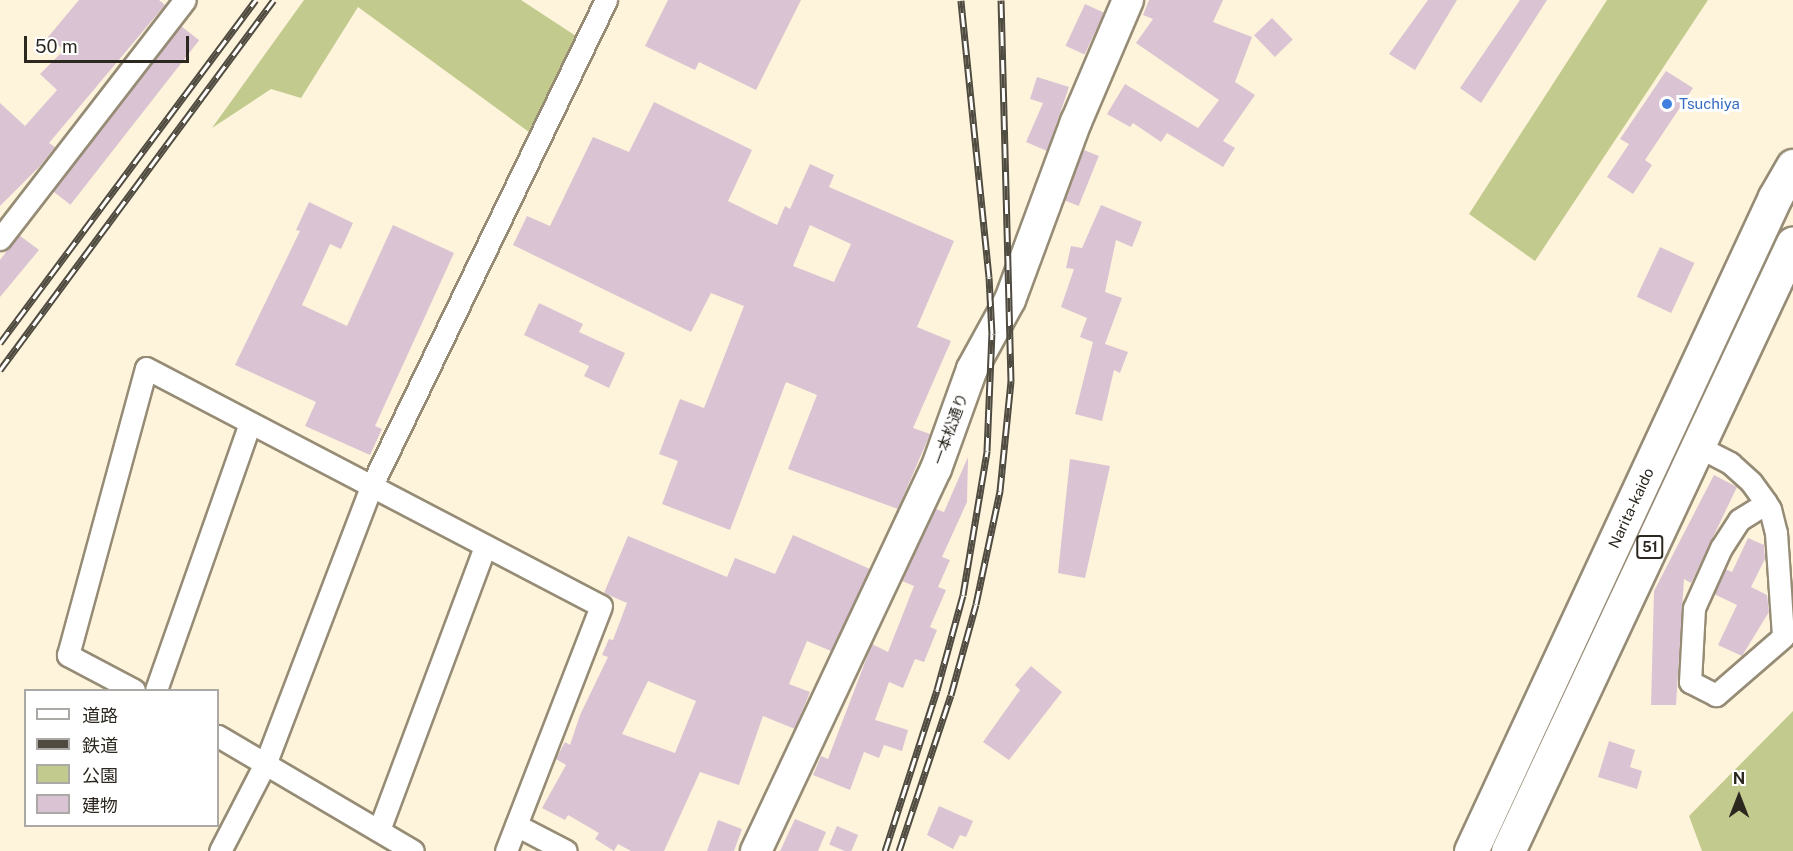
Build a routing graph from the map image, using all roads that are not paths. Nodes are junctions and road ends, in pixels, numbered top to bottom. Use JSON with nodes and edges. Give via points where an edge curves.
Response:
{"nodes":[{"id":1,"x":185,"y":0,"type":"edge"},
{"id":2,"x":606,"y":0,"type":"edge"},
{"id":3,"x":1128,"y":0,"type":"edge"},
{"id":4,"x":1793,"y":166,"type":"edge"},
{"id":5,"x":0,"y":239,"type":"edge"},
{"id":6,"x":1793,"y":243,"type":"edge"},
{"id":7,"x":250,"y":423,"type":"junction"},
{"id":8,"x":1697,"y":446,"type":"junction"},
{"id":9,"x":371,"y":487,"type":"junction"},
{"id":10,"x":1766,"y":503,"type":"junction"},
{"id":11,"x":485,"y":546,"type":"junction"},
{"id":12,"x":132,"y":689,"type":"edge"},
{"id":13,"x":156,"y":689,"type":"edge"},
{"id":14,"x":219,"y":737,"type":"edge"},
{"id":15,"x":266,"y":762,"type":"junction"},
{"id":16,"x":516,"y":825,"type":"junction"},
{"id":17,"x":379,"y":830,"type":"junction"},
{"id":18,"x":220,"y":851,"type":"edge"},
{"id":19,"x":413,"y":851,"type":"edge"},
{"id":20,"x":506,"y":851,"type":"edge"},
{"id":21,"x":566,"y":851,"type":"edge"},
{"id":22,"x":756,"y":851,"type":"edge"},
{"id":23,"x":1471,"y":851,"type":"edge"},
{"id":24,"x":1508,"y":851,"type":"edge"}],
"edges":[{"from":1,"to":5,"type":"street"},
{"from":2,"to":9,"type":"street"},
{"from":3,"to":22,"type":"street","name":"一本松通り","via":[[1076,122],[1011,300],[972,369],[936,469]]},
{"from":4,"to":23,"type":"highway","name":"Narita-kaido","number":"51","via":[[1775,197]]},
{"from":6,"to":8,"type":"highway","number":"51"},
{"from":7,"to":9,"type":"street"},
{"from":7,"to":12,"type":"street","via":[[146,368],[68,655]]},
{"from":7,"to":13,"type":"street"},
{"from":8,"to":10,"type":"street","via":[[1730,463]]},
{"from":8,"to":24,"type":"highway","number":"51"},
{"from":9,"to":11,"type":"street"},
{"from":9,"to":15,"type":"street"},
{"from":10,"to":10,"type":"street","via":[[1776,533],[1783,637],[1716,695],[1689,682],[1694,608],[1721,548],[1739,520]]},
{"from":11,"to":16,"type":"street","via":[[601,606]]},
{"from":11,"to":17,"type":"street"},
{"from":14,"to":15,"type":"street"},
{"from":15,"to":17,"type":"street"},
{"from":15,"to":18,"type":"street"},
{"from":16,"to":20,"type":"street"},
{"from":16,"to":21,"type":"street"},
{"from":17,"to":19,"type":"street"}]}
